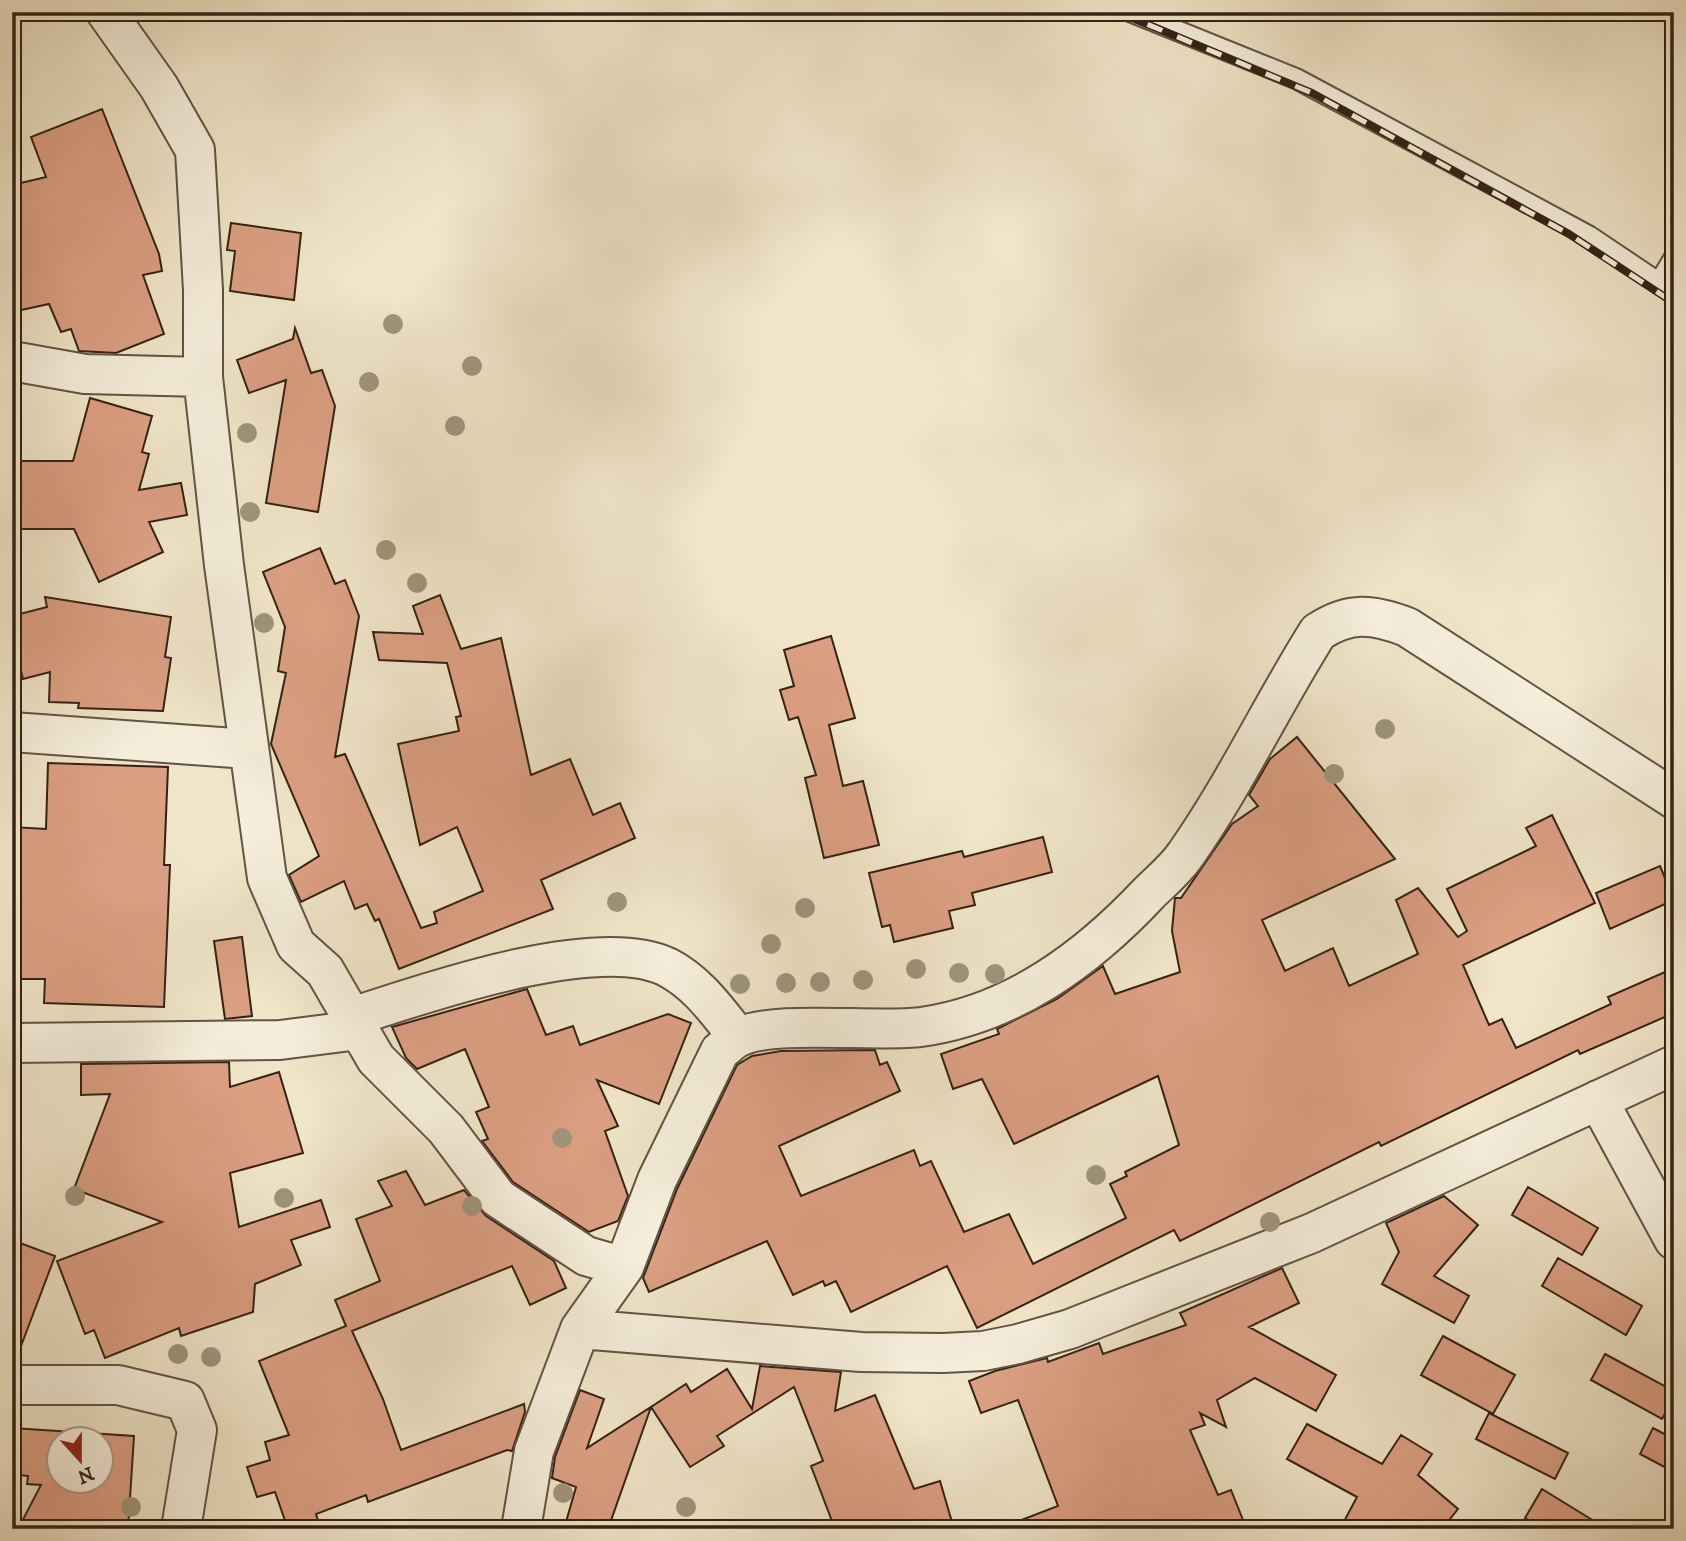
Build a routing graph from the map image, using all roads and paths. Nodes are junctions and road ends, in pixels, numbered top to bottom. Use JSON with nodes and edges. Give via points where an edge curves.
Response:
{"nodes":[{"id":1,"x":106,"y":12,"type":"edge"},
{"id":2,"x":1131,"y":12,"type":"edge"},
{"id":3,"x":1674,"y":258,"type":"edge"},
{"id":4,"x":1666,"y":288,"type":"edge"},
{"id":5,"x":12,"y":361,"type":"edge"},
{"id":6,"x":203,"y":377,"type":"junction"},
{"id":7,"x":12,"y":732,"type":"edge"},
{"id":8,"x":248,"y":750,"type":"junction"},
{"id":9,"x":1674,"y":799,"type":"edge"},
{"id":10,"x":355,"y":1023,"type":"junction"},
{"id":11,"x":738,"y":1037,"type":"junction"},
{"id":12,"x":12,"y":1043,"type":"edge"},
{"id":13,"x":1674,"y":1065,"type":"edge"},
{"id":14,"x":1598,"y":1100,"type":"junction"},
{"id":15,"x":1674,"y":1240,"type":"edge"},
{"id":16,"x":624,"y":1267,"type":"junction"},
{"id":17,"x":579,"y":1329,"type":"junction"},
{"id":18,"x":12,"y":1385,"type":"edge"},
{"id":19,"x":181,"y":1529,"type":"edge"},
{"id":20,"x":522,"y":1529,"type":"edge"}],
"edges":[{"from":1,"to":6,"type":"street","via":[[159,87],[195,150]]},
{"from":2,"to":4,"type":"lane","via":[[1297,79],[1589,236]]},
{"from":3,"to":4,"type":"lane"},
{"from":5,"to":6,"type":"street","via":[[85,374]]},
{"from":6,"to":8,"type":"street"},
{"from":7,"to":8,"type":"street"},
{"from":8,"to":10,"type":"street","via":[[267,878],[296,945],[325,971]]},
{"from":9,"to":11,"type":"street","via":[[1407,627],[1378,616],[1353,615],[1318,632],[1184,857],[1129,914],[1044,983],[1008,1002],[922,1026],[875,1031],[772,1029]]},
{"from":10,"to":11,"type":"street","via":[[432,992],[601,956],[667,967],[699,988]]},
{"from":10,"to":12,"type":"street","via":[[280,1040]]},
{"from":10,"to":16,"type":"street","via":[[376,1059],[446,1129],[498,1198],[586,1256]]},
{"from":11,"to":16,"type":"street","via":[[720,1051],[702,1083],[657,1180]]},
{"from":13,"to":14,"type":"street"},
{"from":14,"to":15,"type":"street"},
{"from":14,"to":17,"type":"street","via":[[1312,1233],[1070,1329],[1018,1344],[983,1351],[860,1352]]},
{"from":16,"to":17,"type":"street"},
{"from":17,"to":20,"type":"street","via":[[534,1451]]},
{"from":18,"to":19,"type":"street","via":[[118,1385],[185,1401],[198,1430]]}]}
